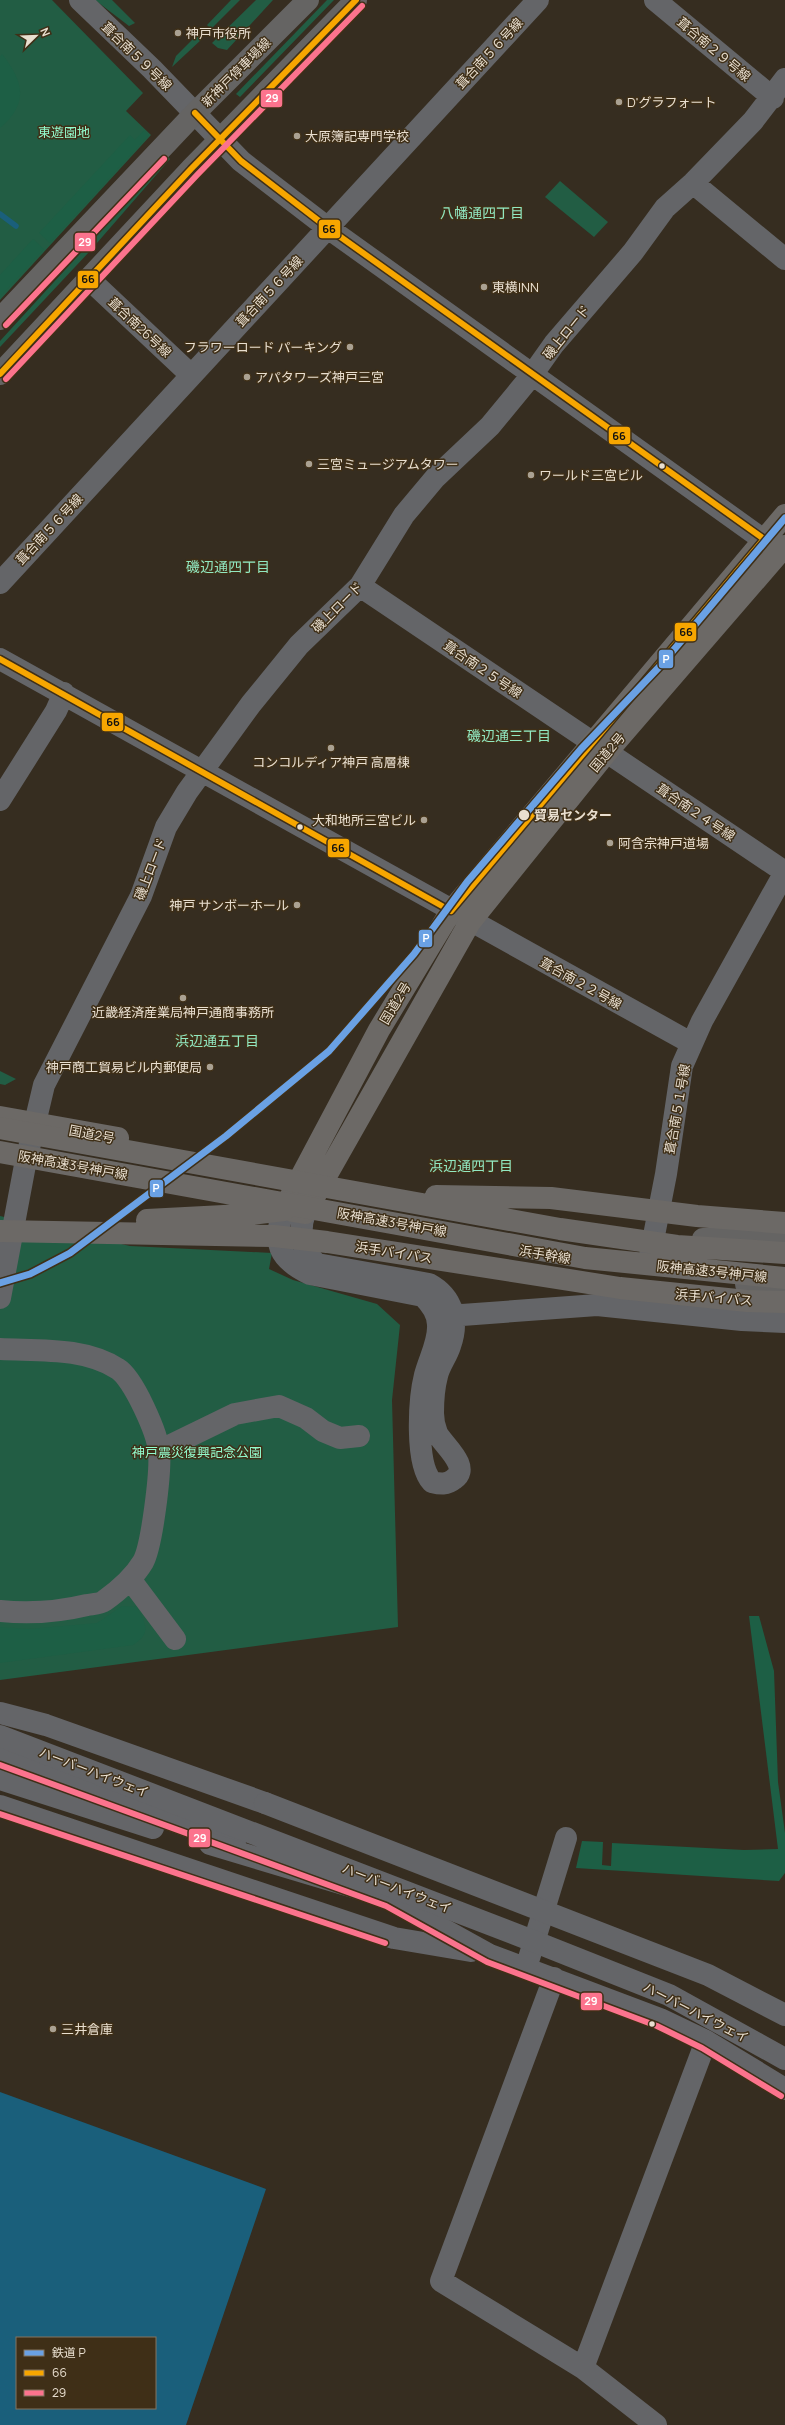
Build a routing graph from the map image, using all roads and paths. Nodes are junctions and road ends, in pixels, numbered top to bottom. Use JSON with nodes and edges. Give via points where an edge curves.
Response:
{"nodes":[{"id":1,"x":80,"y":0,"type":"edge"},
{"id":2,"x":308,"y":0,"type":"edge"},
{"id":3,"x":356,"y":0,"type":"edge"},
{"id":4,"x":538,"y":0,"type":"edge"},
{"id":5,"x":655,"y":0,"type":"edge"},
{"id":6,"x":785,"y":79,"type":"edge"},
{"id":7,"x":772,"y":98,"type":"junction"},
{"id":8,"x":195,"y":113,"type":"junction"},
{"id":9,"x":220,"y":139,"type":"junction"},
{"id":10,"x":693,"y":184,"type":"junction"},
{"id":11,"x":328,"y":228,"type":"junction"},
{"id":12,"x":785,"y":259,"type":"edge"},
{"id":13,"x":89,"y":279,"type":"junction"},
{"id":14,"x":0,"y":319,"type":"edge"},
{"id":15,"x":0,"y":374,"type":"edge"},
{"id":16,"x":191,"y":375,"type":"junction"},
{"id":17,"x":532,"y":375,"type":"junction"},
{"id":18,"x":785,"y":515,"type":"edge"},
{"id":19,"x":778,"y":548,"type":"edge"},
{"id":20,"x":0,"y":583,"type":"edge"},
{"id":21,"x":360,"y":586,"type":"junction"},
{"id":22,"x":0,"y":659,"type":"edge"},
{"id":23,"x":64,"y":694,"type":"junction"},
{"id":24,"x":599,"y":748,"type":"junction"},
{"id":25,"x":201,"y":770,"type":"junction"},
{"id":26,"x":0,"y":800,"type":"edge"},
{"id":27,"x":785,"y":872,"type":"edge"},
{"id":28,"x":451,"y":911,"type":"junction"},
{"id":29,"x":470,"y":922,"type":"junction"},
{"id":30,"x":691,"y":1044,"type":"junction"},
{"id":31,"x":0,"y":1117,"type":"edge"},
{"id":32,"x":34,"y":1123,"type":"junction"},
{"id":33,"x":0,"y":1128,"type":"edge"},
{"id":34,"x":0,"y":1152,"type":"edge"},
{"id":35,"x":0,"y":1161,"type":"edge"},
{"id":36,"x":25,"y":1165,"type":"junction"},
{"id":37,"x":303,"y":1173,"type":"junction"},
{"id":38,"x":326,"y":1179,"type":"junction"},
{"id":39,"x":284,"y":1209,"type":"junction"},
{"id":40,"x":305,"y":1213,"type":"junction"},
{"id":41,"x":0,"y":1220,"type":"edge"},
{"id":42,"x":785,"y":1223,"type":"edge"},
{"id":43,"x":0,"y":1231,"type":"edge"},
{"id":44,"x":785,"y":1238,"type":"edge"},
{"id":45,"x":654,"y":1239,"type":"junction"},
{"id":46,"x":785,"y":1253,"type":"edge"},
{"id":47,"x":647,"y":1272,"type":"junction"},
{"id":48,"x":785,"y":1278,"type":"edge"},
{"id":49,"x":785,"y":1289,"type":"edge"},
{"id":50,"x":0,"y":1298,"type":"edge"},
{"id":51,"x":785,"y":1302,"type":"edge"},
{"id":52,"x":443,"y":1312,"type":"junction"},
{"id":53,"x":785,"y":1322,"type":"edge"},
{"id":54,"x":0,"y":1349,"type":"edge"},
{"id":55,"x":360,"y":1436,"type":"dead end"},
{"id":56,"x":159,"y":1451,"type":"junction"},
{"id":57,"x":130,"y":1579,"type":"junction"},
{"id":58,"x":0,"y":1611,"type":"edge"},
{"id":59,"x":175,"y":1639,"type":"dead end"},
{"id":60,"x":0,"y":1713,"type":"edge"},
{"id":61,"x":0,"y":1724,"type":"edge"},
{"id":62,"x":0,"y":1736,"type":"edge"},
{"id":63,"x":0,"y":1756,"type":"edge"},
{"id":64,"x":0,"y":1779,"type":"edge"},
{"id":65,"x":0,"y":1806,"type":"edge"},
{"id":66,"x":566,"y":1838,"type":"dead end"},
{"id":67,"x":528,"y":1938,"type":"junction"},
{"id":68,"x":490,"y":1955,"type":"junction"},
{"id":69,"x":526,"y":1968,"type":"junction"},
{"id":70,"x":554,"y":1978,"type":"junction"},
{"id":71,"x":785,"y":2015,"type":"edge"},
{"id":72,"x":706,"y":2041,"type":"junction"},
{"id":73,"x":785,"y":2046,"type":"edge"},
{"id":74,"x":785,"y":2059,"type":"edge"},
{"id":75,"x":785,"y":2089,"type":"edge"},
{"id":76,"x":583,"y":2368,"type":"junction"},
{"id":77,"x":656,"y":2425,"type":"edge"}],
"edges":[{"from":1,"to":8,"type":"street","name":"葺合南５９号線"},
{"from":2,"to":8,"type":"main road","name":"新神戸停車場線"},
{"from":3,"to":9,"type":"main road"},
{"from":4,"to":11,"type":"street","name":"葺合南５６号線"},
{"from":5,"to":7,"type":"street","name":"葺合南２９号線"},
{"from":6,"to":7,"type":"street","name":"磯上ロード"},
{"from":7,"to":10,"type":"street","name":"磯上ロード"},
{"from":8,"to":9,"type":"street","name":"葺合南５９号線"},
{"from":8,"to":14,"type":"main road","name":"新神戸停車場線"},
{"from":9,"to":11,"type":"street","name":"葺合南５９号線","via":[[241,161]]},
{"from":9,"to":13,"type":"main road"},
{"from":10,"to":12,"type":"street"},
{"from":10,"to":17,"type":"street","name":"磯上ロード","via":[[665,208],[633,252],[554,344]]},
{"from":11,"to":16,"type":"street","name":"葺合南５６号線"},
{"from":11,"to":17,"type":"street","name":"葺合南５９号線"},
{"from":13,"to":15,"type":"main road"},
{"from":13,"to":16,"type":"street","name":"葺合南26号線"},
{"from":16,"to":20,"type":"street","name":"葺合南５６号線"},
{"from":17,"to":19,"type":"street","name":"葺合南５９号線"},
{"from":17,"to":21,"type":"street","name":"磯上ロード","via":[[490,426],[435,478],[417,499],[404,515]]},
{"from":18,"to":19,"type":"highway","name":"国道2号"},
{"from":19,"to":24,"type":"highway","name":"国道2号"},
{"from":21,"to":24,"type":"street","name":"葺合南２５号線"},
{"from":21,"to":25,"type":"street","name":"磯上ロード","via":[[299,645]]},
{"from":22,"to":23,"type":"street","name":"葺合南２２号線"},
{"from":23,"to":25,"type":"street","name":"葺合南２２号線"},
{"from":23,"to":26,"type":"street"},
{"from":24,"to":27,"type":"street","name":"葺合南２４号線"},
{"from":24,"to":28,"type":"highway","name":"国道2号"},
{"from":24,"to":29,"type":"highway","name":"国道2号"},
{"from":25,"to":28,"type":"street","name":"葺合南２２号線"},
{"from":25,"to":32,"type":"street","name":"磯上ロード","via":[[166,827],[141,896],[44,1085]]},
{"from":27,"to":30,"type":"street","name":"葺合南５１号線"},
{"from":28,"to":29,"type":"street","name":"葺合南２２号線"},
{"from":28,"to":37,"type":"highway","name":"国道2号","via":[[379,1030]]},
{"from":29,"to":30,"type":"street","name":"葺合南２２号線"},
{"from":29,"to":38,"type":"highway","name":"国道2号"},
{"from":30,"to":45,"type":"street","name":"葺合南５１号線","via":[[682,1066]]},
{"from":31,"to":32,"type":"highway","name":"国道2号"},
{"from":32,"to":36,"type":"street","name":"磯上ロード"},
{"from":32,"to":37,"type":"highway","name":"国道2号"},
{"from":33,"to":46,"type":"highway","name":"阪神高速3号神戸線","bridge":true,"via":[[560,1229],[676,1246]]},
{"from":34,"to":48,"type":"highway","name":"阪神高速3号神戸線","bridge":true,"via":[[585,1258]]},
{"from":35,"to":36,"type":"highway"},
{"from":36,"to":39,"type":"highway"},
{"from":36,"to":50,"type":"street","name":"磯上ロード"},
{"from":37,"to":38,"type":"highway","name":"国道2号"},
{"from":37,"to":39,"type":"highway"},
{"from":38,"to":40,"type":"highway","name":"国道2号"},
{"from":38,"to":45,"type":"main road"},
{"from":39,"to":40,"type":"highway"},
{"from":39,"to":52,"type":"street","via":[[277,1228],[279,1246],[285,1259],[294,1266],[310,1274],[422,1296]]},
{"from":40,"to":47,"type":"main road","name":"浜手幹線","via":[[375,1223]]},
{"from":40,"to":52,"type":"street","via":[[301,1236],[306,1250],[317,1264],[429,1284],[440,1290],[451,1306]]},
{"from":41,"to":42,"type":"highway","bridge":true,"via":[[92,1222],[243,1215],[352,1202],[446,1195],[550,1198],[697,1216]]},
{"from":43,"to":51,"type":"highway","name":"浜手バイパス","bridge":true,"via":[[274,1236],[620,1288],[747,1301]]},
{"from":44,"to":45,"type":"main road"},
{"from":45,"to":47,"type":"street","name":"葺合南５１号線"},
{"from":47,"to":49,"type":"main road","name":"浜手幹線"},
{"from":52,"to":52,"type":"street","via":[[455,1328],[437,1376],[432,1414],[437,1434],[457,1460],[459,1471],[456,1478],[448,1483],[439,1484],[426,1476],[421,1457],[421,1391]]},
{"from":52,"to":53,"type":"street","via":[[597,1305]]},
{"from":54,"to":56,"type":"street","via":[[94,1356],[120,1370],[138,1395]]},
{"from":55,"to":56,"type":"street","via":[[340,1438],[279,1406],[235,1414]]},
{"from":56,"to":57,"type":"street","via":[[152,1532],[143,1562]]},
{"from":57,"to":58,"type":"street","via":[[103,1602],[57,1612]]},
{"from":57,"to":59,"type":"street"},
{"from":60,"to":71,"type":"street","bridge":true,"via":[[46,1725],[265,1803],[708,1975]]},
{"from":61,"to":73,"type":"street","name":"ハーバーハイウェイ","via":[[532,1928],[674,1986]]},
{"from":62,"to":67,"type":"street","name":"ハーバーハイウェイ","bridge":true},
{"from":63,"to":68,"type":"street","via":[[389,1899]]},
{"from":64,"to":67,"type":"street","bridge":true,"via":[[93,1810]]},
{"from":65,"to":68,"type":"street","via":[[394,1938]]},
{"from":66,"to":69,"type":"street"},
{"from":67,"to":74,"type":"street","name":"ハーバーハイウェイ","bridge":true,"via":[[669,1995]]},
{"from":68,"to":69,"type":"street"},
{"from":69,"to":70,"type":"street"},
{"from":70,"to":72,"type":"street","via":[[660,2019]]},
{"from":70,"to":76,"type":"street","via":[[441,2281]]},
{"from":72,"to":75,"type":"street"},
{"from":72,"to":76,"type":"street"},
{"from":76,"to":77,"type":"street"}]}
